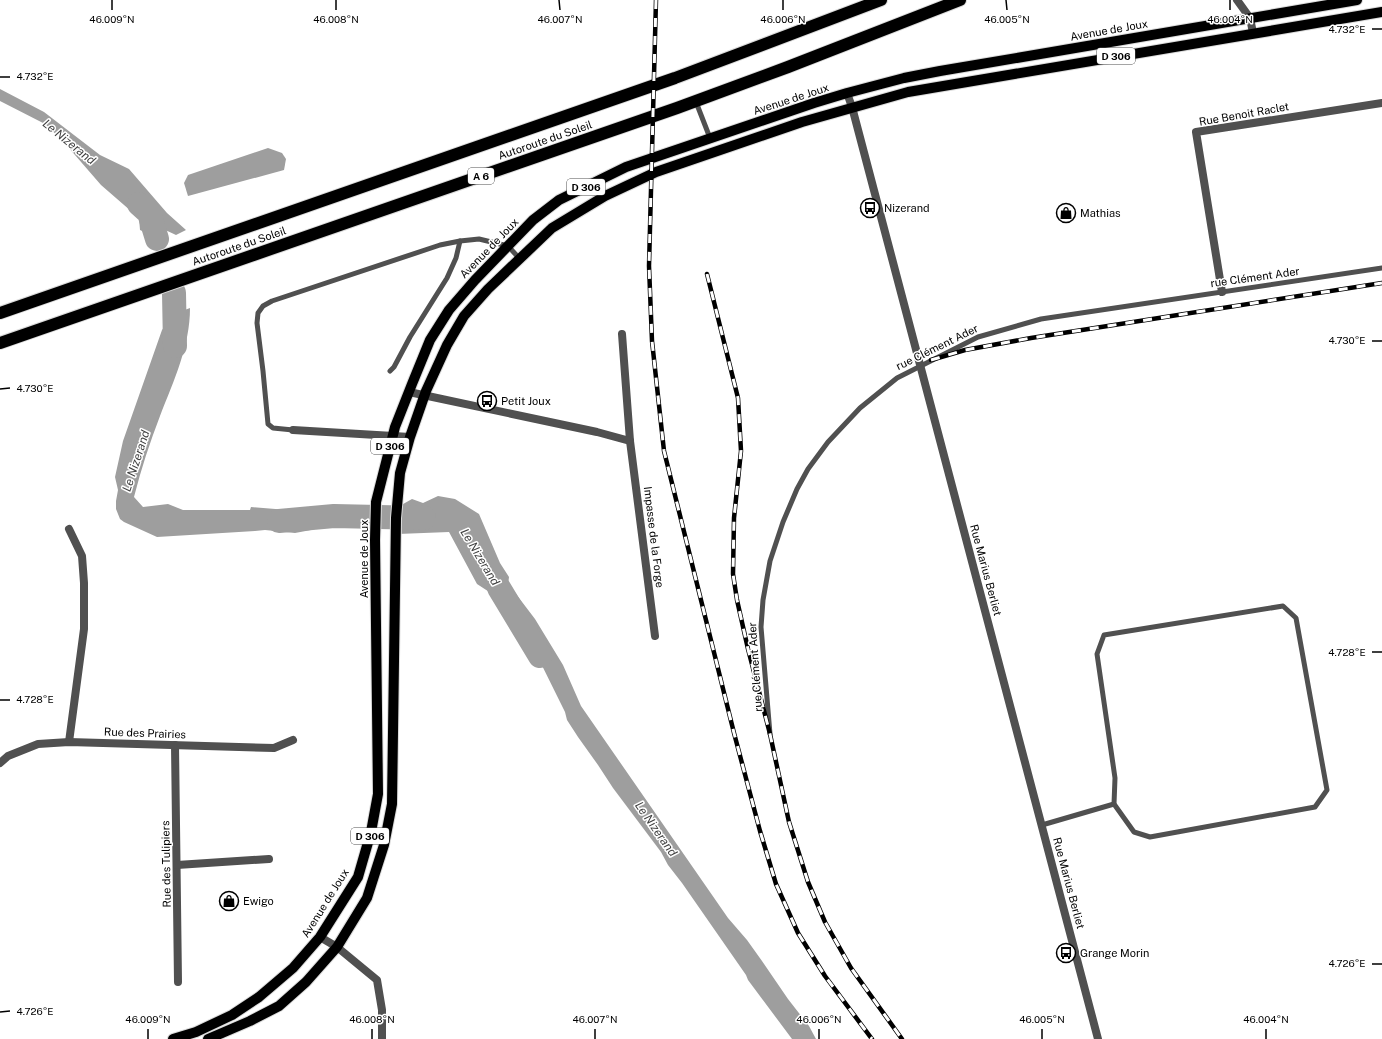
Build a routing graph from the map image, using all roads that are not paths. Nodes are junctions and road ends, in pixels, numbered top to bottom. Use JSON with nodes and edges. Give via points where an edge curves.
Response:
{"nodes":[{"id":1,"x":881,"y":0,"type":"edge"},
{"id":2,"x":960,"y":0,"type":"edge"},
{"id":3,"x":1238,"y":0,"type":"edge"},
{"id":4,"x":1357,"y":0,"type":"edge"},
{"id":5,"x":1382,"y":12,"type":"edge"},
{"id":6,"x":1250,"y":18,"type":"junction"},
{"id":7,"x":1253,"y":33,"type":"junction"},
{"id":8,"x":1075,"y":48,"type":"junction"},
{"id":9,"x":1077,"y":63,"type":"junction"},
{"id":10,"x":847,"y":93,"type":"junction"},
{"id":11,"x":696,"y":101,"type":"junction"},
{"id":12,"x":1382,"y":103,"type":"edge"},
{"id":13,"x":852,"y":107,"type":"junction"},
{"id":14,"x":710,"y":138,"type":"junction"},
{"id":15,"x":460,"y":241,"type":"junction"},
{"id":16,"x":508,"y":246,"type":"junction"},
{"id":17,"x":519,"y":258,"type":"junction"},
{"id":18,"x":1382,"y":268,"type":"edge"},
{"id":19,"x":1222,"y":292,"type":"junction"},
{"id":20,"x":0,"y":313,"type":"edge"},
{"id":21,"x":622,"y":334,"type":"dead end"},
{"id":22,"x":0,"y":343,"type":"edge"},
{"id":23,"x":921,"y":365,"type":"junction"},
{"id":24,"x":390,"y":370,"type":"dead end"},
{"id":25,"x":409,"y":392,"type":"junction"},
{"id":26,"x":424,"y":395,"type":"junction"},
{"id":27,"x":293,"y":430,"type":"joint"},
{"id":28,"x":393,"y":435,"type":"junction"},
{"id":29,"x":410,"y":437,"type":"junction"},
{"id":30,"x":630,"y":441,"type":"junction"},
{"id":31,"x":69,"y":529,"type":"dead end"},
{"id":32,"x":655,"y":636,"type":"dead end"},
{"id":33,"x":770,"y":734,"type":"dead end"},
{"id":34,"x":293,"y":740,"type":"dead end"},
{"id":35,"x":69,"y":742,"type":"junction"},
{"id":36,"x":175,"y":745,"type":"junction"},
{"id":37,"x":0,"y":763,"type":"edge"},
{"id":38,"x":1114,"y":804,"type":"junction"},
{"id":39,"x":1042,"y":825,"type":"junction"},
{"id":40,"x":269,"y":858,"type":"dead end"},
{"id":41,"x":177,"y":865,"type":"junction"},
{"id":42,"x":320,"y":937,"type":"junction"},
{"id":43,"x":337,"y":947,"type":"junction"},
{"id":44,"x":178,"y":982,"type":"dead end"},
{"id":45,"x":173,"y":1039,"type":"edge"},
{"id":46,"x":208,"y":1039,"type":"edge"},
{"id":47,"x":382,"y":1039,"type":"edge"},
{"id":48,"x":1098,"y":1039,"type":"edge"}],
"edges":[{"from":1,"to":20,"type":"highway","name":"Autoroute du Soleil","via":[[674,78]]},
{"from":2,"to":11,"type":"highway","name":"Autoroute du Soleil","number":"A 6"},
{"from":3,"to":6,"type":"street"},
{"from":4,"to":6,"type":"main road","name":"Avenue de Joux","number":"D 306"},
{"from":5,"to":7,"type":"main road","number":"D 306"},
{"from":6,"to":7,"type":"street"},
{"from":6,"to":8,"type":"main road","name":"Avenue de Joux","number":"D 306"},
{"from":7,"to":9,"type":"main road","number":"D 306"},
{"from":8,"to":9,"type":"main road"},
{"from":8,"to":10,"type":"main road","name":"Avenue de Joux","number":"D 306","via":[[940,71]]},
{"from":9,"to":13,"type":"main road","number":"D 306","via":[[908,92]]},
{"from":10,"to":13,"type":"street","name":"Rue Marius Berliet"},
{"from":10,"to":14,"type":"main road","name":"Avenue de Joux","number":"D 306"},
{"from":11,"to":14,"type":"lane"},
{"from":11,"to":22,"type":"highway","name":"Autoroute du Soleil","number":"A 6"},
{"from":12,"to":19,"type":"street","name":"Rue Benoit Raclet","via":[[1196,132]]},
{"from":13,"to":17,"type":"main road","number":"D 306","via":[[656,172],[605,196],[552,228]]},
{"from":13,"to":23,"type":"street","name":"Rue Marius Berliet"},
{"from":14,"to":16,"type":"main road","name":"Avenue de Joux","number":"D 306","via":[[626,167],[559,200],[533,220]]},
{"from":15,"to":16,"type":"lane","via":[[479,239]]},
{"from":15,"to":24,"type":"lane","via":[[447,278]]},
{"from":15,"to":27,"type":"lane","via":[[440,245],[333,280],[263,306],[258,313],[257,323],[268,424],[273,428]]},
{"from":16,"to":17,"type":"lane"},
{"from":16,"to":25,"type":"main road","name":"Avenue de Joux","number":"D 306","via":[[450,310],[430,340]]},
{"from":17,"to":26,"type":"main road","number":"D 306","via":[[464,316],[447,345]]},
{"from":18,"to":19,"type":"lane","name":"rue Clément Ader"},
{"from":19,"to":23,"type":"lane","name":"rue Clément Ader","via":[[1041,319],[978,337]]},
{"from":21,"to":30,"type":"street","name":"Impasse de la Forge"},
{"from":23,"to":33,"type":"lane","name":"rue Clément Ader","via":[[897,378],[860,408],[828,442],[808,469],[783,522],[770,561],[761,626]]},
{"from":23,"to":39,"type":"street","name":"Rue Marius Berliet"},
{"from":25,"to":26,"type":"street"},
{"from":25,"to":28,"type":"main road","name":"Avenue de Joux","number":"D 306"},
{"from":26,"to":29,"type":"main road","number":"D 306"},
{"from":26,"to":30,"type":"street"},
{"from":27,"to":28,"type":"street"},
{"from":28,"to":29,"type":"street"},
{"from":28,"to":42,"type":"main road","name":"Avenue de Joux","number":"D 306","via":[[376,502],[378,794],[371,832],[358,877]]},
{"from":29,"to":43,"type":"main road","number":"D 306","via":[[400,473],[395,542],[392,804],[384,845],[367,898]]},
{"from":30,"to":32,"type":"street","name":"Impasse de la Forge"},
{"from":31,"to":35,"type":"street","via":[[82,556],[84,629]]},
{"from":34,"to":36,"type":"street","name":"Rue des Prairies","via":[[274,748]]},
{"from":35,"to":36,"type":"street","name":"Rue des Prairies"},
{"from":35,"to":37,"type":"street","name":"Rue des Prairies","via":[[38,744],[8,756]]},
{"from":36,"to":41,"type":"street","name":"Rue des Tulipiers"},
{"from":38,"to":38,"type":"lane","via":[[1134,832],[1150,836],[1315,807],[1327,790],[1296,618],[1283,606],[1104,634],[1097,654],[1115,778]]},
{"from":38,"to":39,"type":"lane"},
{"from":39,"to":48,"type":"street","name":"Rue Marius Berliet"},
{"from":40,"to":41,"type":"street"},
{"from":41,"to":44,"type":"street","name":"Rue des Tulipiers"},
{"from":42,"to":43,"type":"street"},
{"from":42,"to":45,"type":"main road","name":"Avenue de Joux","number":"D 306","via":[[293,968],[259,997],[232,1015],[196,1032]]},
{"from":43,"to":46,"type":"main road","number":"D 306","via":[[306,982],[279,1006]]},
{"from":43,"to":47,"type":"street","via":[[377,980],[382,1010]]}]}
